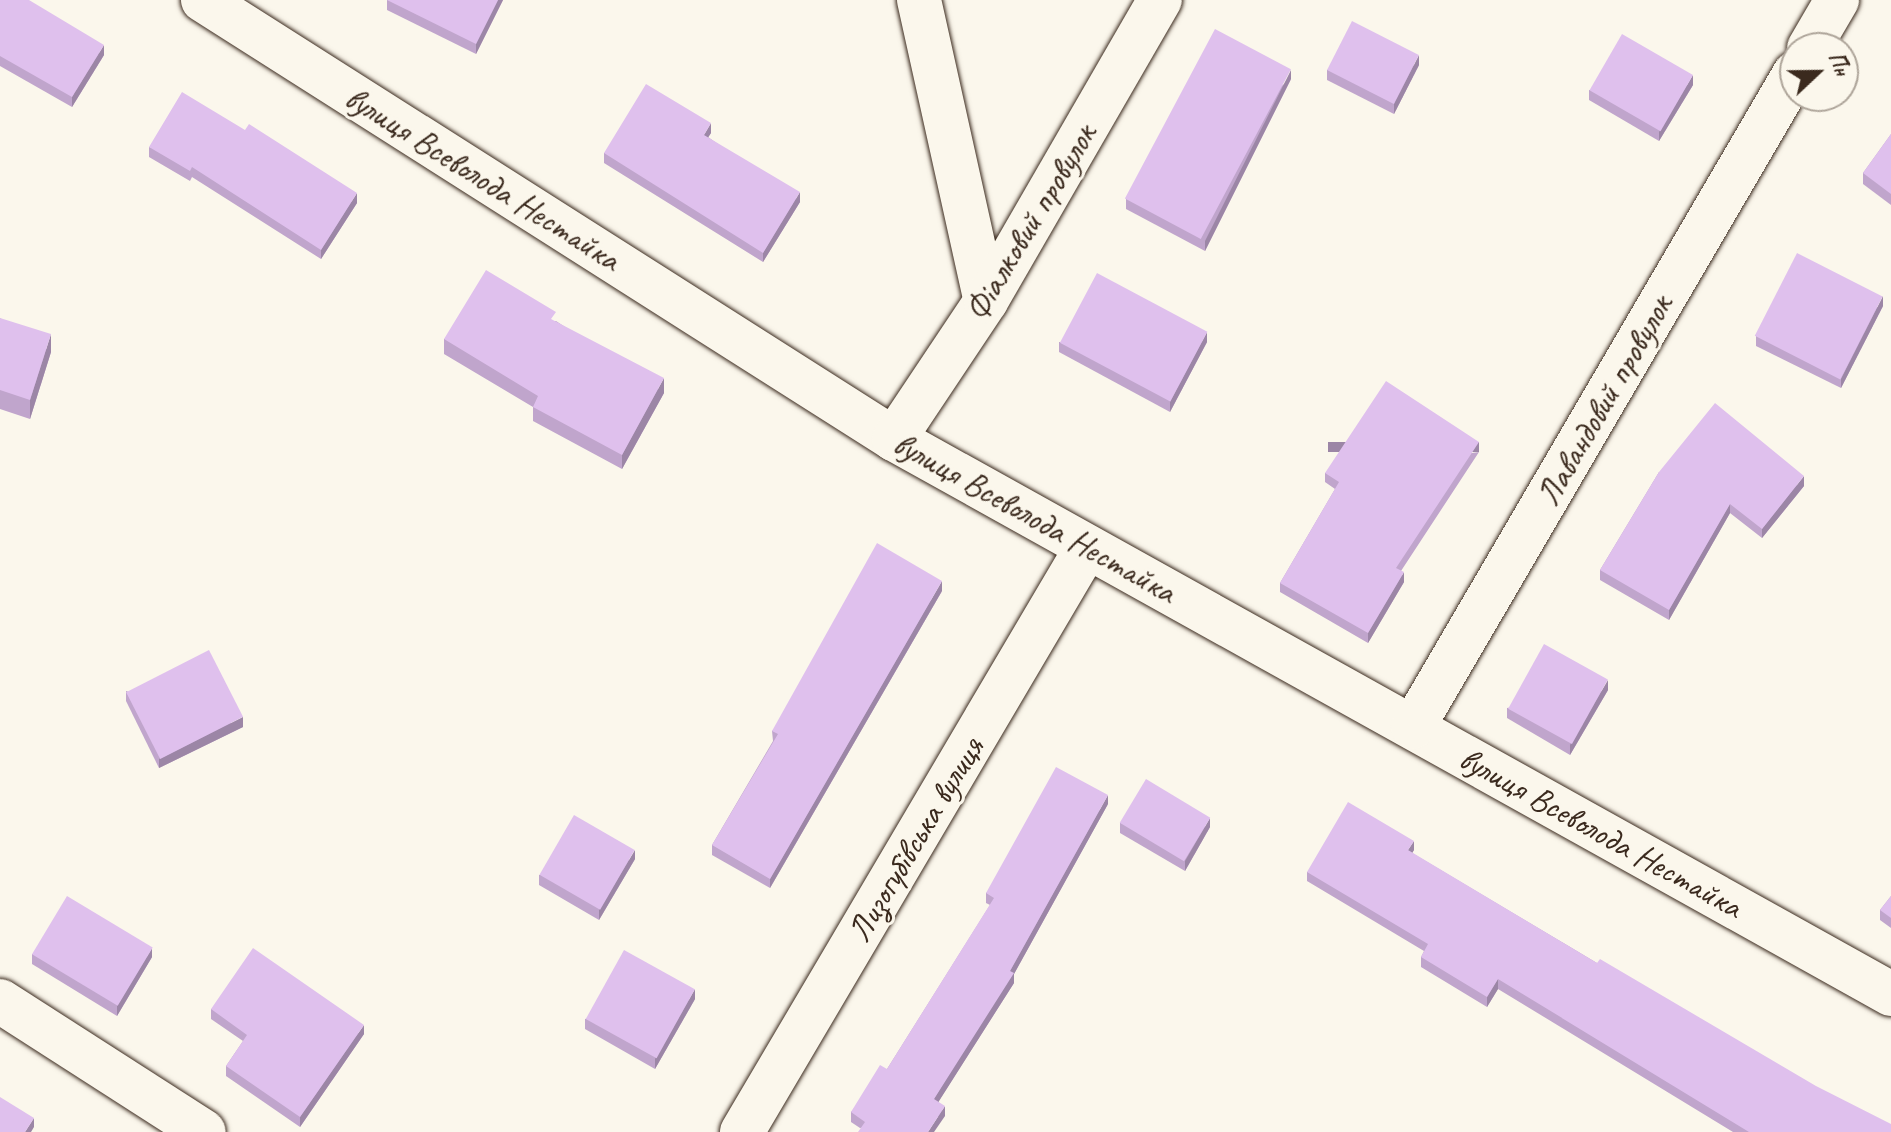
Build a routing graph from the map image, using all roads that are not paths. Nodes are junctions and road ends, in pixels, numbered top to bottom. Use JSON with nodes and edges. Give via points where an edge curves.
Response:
{"nodes":[{"id":1,"x":203,"y":0,"type":"edge"},
{"id":2,"x":919,"y":0,"type":"edge"},
{"id":3,"x":1160,"y":0,"type":"edge"},
{"id":4,"x":1837,"y":0,"type":"edge"},
{"id":5,"x":1818,"y":32,"type":"edge"},
{"id":6,"x":1779,"y":100,"type":"edge"},
{"id":7,"x":986,"y":301,"type":"junction"},
{"id":8,"x":894,"y":439,"type":"junction"},
{"id":9,"x":1087,"y":547,"type":"junction"},
{"id":10,"x":1413,"y":727,"type":"junction"},
{"id":11,"x":1891,"y":994,"type":"edge"},
{"id":12,"x":0,"y":1001,"type":"edge"},
{"id":13,"x":204,"y":1132,"type":"edge"},
{"id":14,"x":742,"y":1132,"type":"edge"}],
"edges":[{"from":1,"to":8,"type":"street","name":"вулиця Всеволода Нестайка"},
{"from":2,"to":7,"type":"street"},
{"from":3,"to":7,"type":"street","name":"Фіалковий провулок"},
{"from":4,"to":5,"type":"street"},
{"from":6,"to":10,"type":"street","name":"Лавандовий провулок"},
{"from":7,"to":8,"type":"street","name":"Фіалковий провулок"},
{"from":8,"to":9,"type":"street","name":"вулиця Всеволода Нестайка"},
{"from":9,"to":10,"type":"street","name":"вулиця Всеволода Нестайка"},
{"from":9,"to":14,"type":"street","name":"Лизогубівська вулиця"},
{"from":10,"to":11,"type":"street","name":"вулиця Всеволода Нестайка"},
{"from":12,"to":13,"type":"street"}]}
